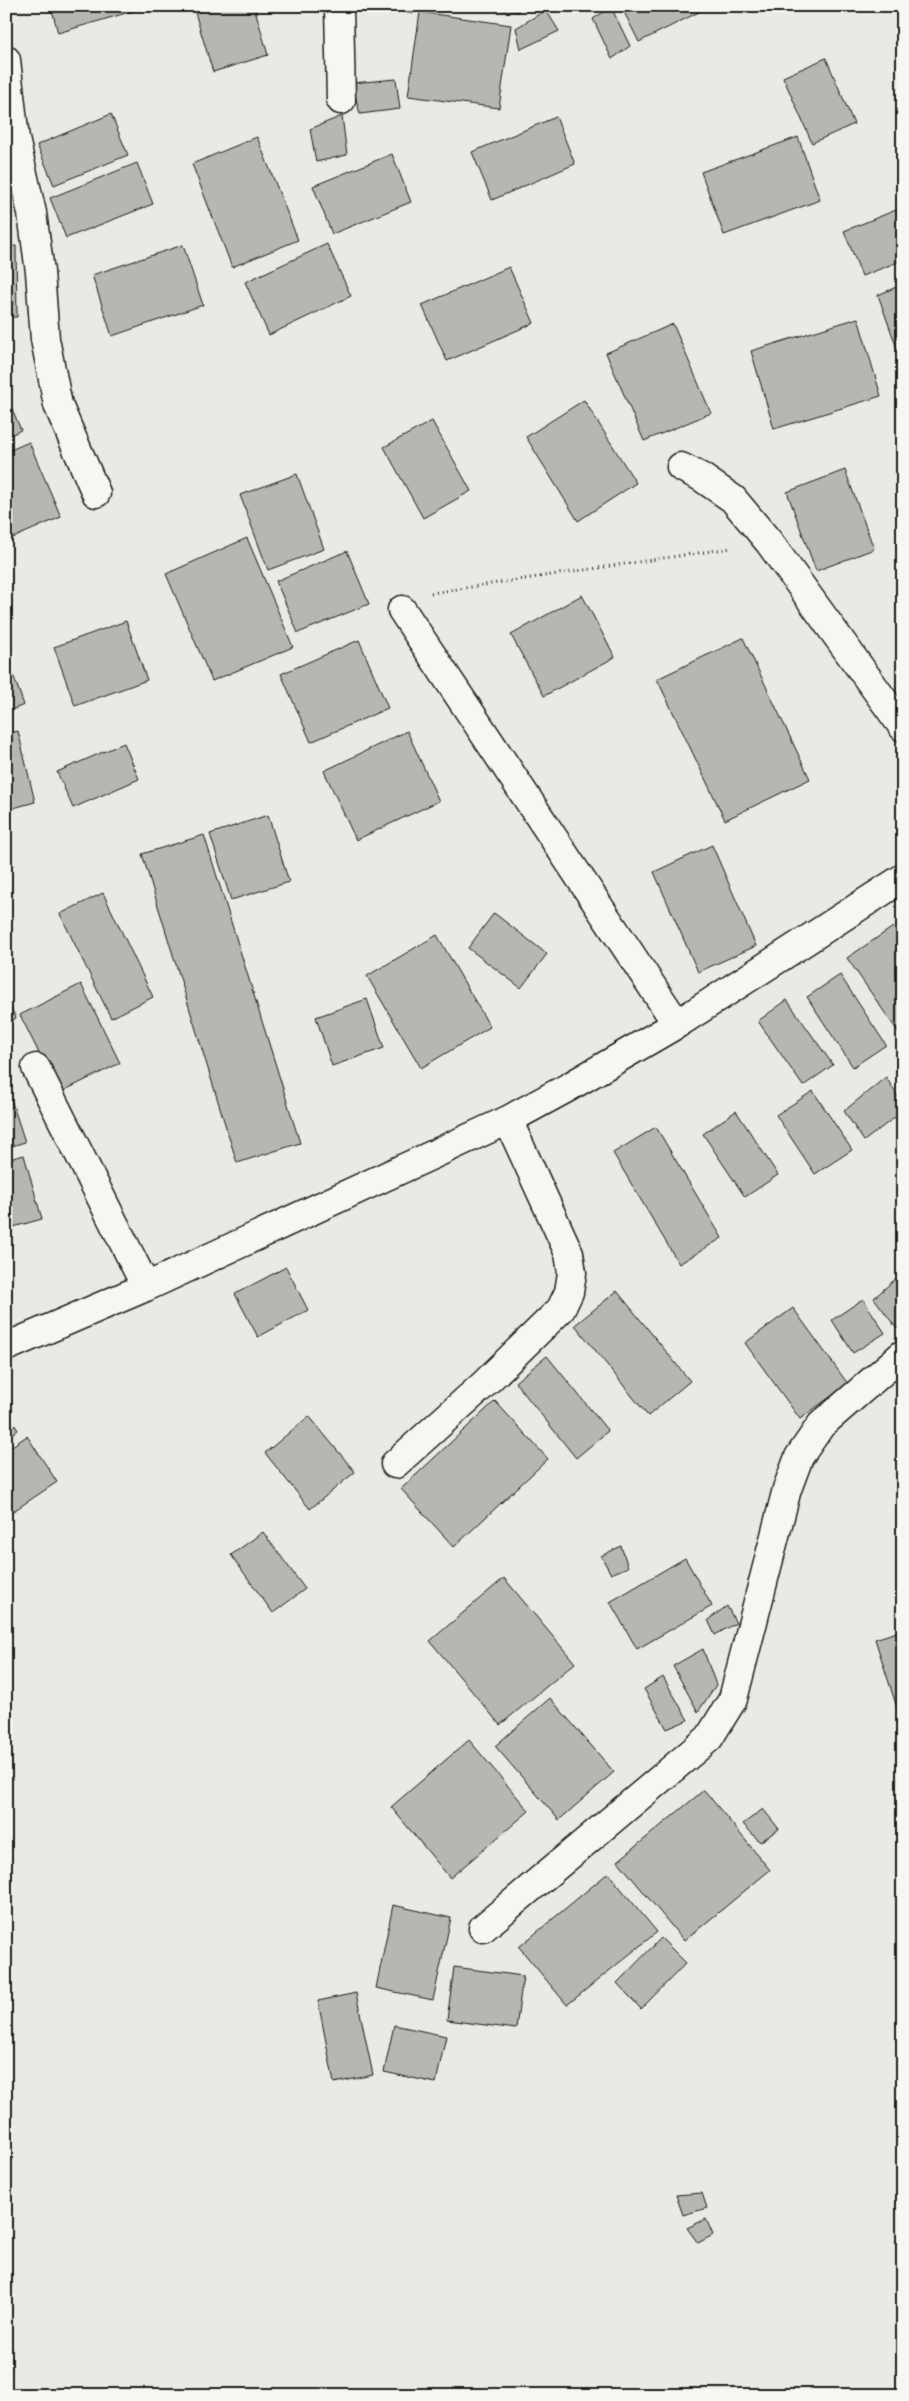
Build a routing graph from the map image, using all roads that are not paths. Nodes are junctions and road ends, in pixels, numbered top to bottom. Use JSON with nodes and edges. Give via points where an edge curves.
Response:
{"nodes":[{"id":1,"x":339,"y":6,"type":"edge"},
{"id":2,"x":6,"y":60,"type":"edge"},
{"id":3,"x":341,"y":100,"type":"dead end"},
{"id":4,"x":681,"y":467,"type":"dead end"},
{"id":5,"x":96,"y":493,"type":"dead end"},
{"id":6,"x":402,"y":610,"type":"road end"},
{"id":7,"x":903,"y":727,"type":"edge"},
{"id":8,"x":903,"y":878,"type":"edge"},
{"id":9,"x":677,"y":1024,"type":"junction"},
{"id":10,"x":36,"y":1068,"type":"dead end"},
{"id":11,"x":508,"y":1120,"type":"junction"},
{"id":12,"x":146,"y":1287,"type":"junction"},
{"id":13,"x":6,"y":1347,"type":"edge"},
{"id":14,"x":903,"y":1354,"type":"edge"},
{"id":15,"x":395,"y":1464,"type":"dead end"},
{"id":16,"x":482,"y":1928,"type":"dead end"}],
"edges":[{"from":1,"to":3,"type":"street"},
{"from":2,"to":5,"type":"street","via":[[15,139],[32,213],[44,339],[58,405]]},
{"from":4,"to":7,"type":"street","via":[[733,499],[769,542]]},
{"from":6,"to":9,"type":"street"},
{"from":8,"to":9,"type":"street"},
{"from":9,"to":11,"type":"street"},
{"from":10,"to":12,"type":"street"},
{"from":11,"to":12,"type":"street"},
{"from":11,"to":15,"type":"street","via":[[564,1239],[572,1273],[569,1292],[561,1309]]},
{"from":12,"to":13,"type":"street"},
{"from":14,"to":16,"type":"street","via":[[821,1425],[799,1456],[786,1489],[733,1700],[714,1732]]}]}
